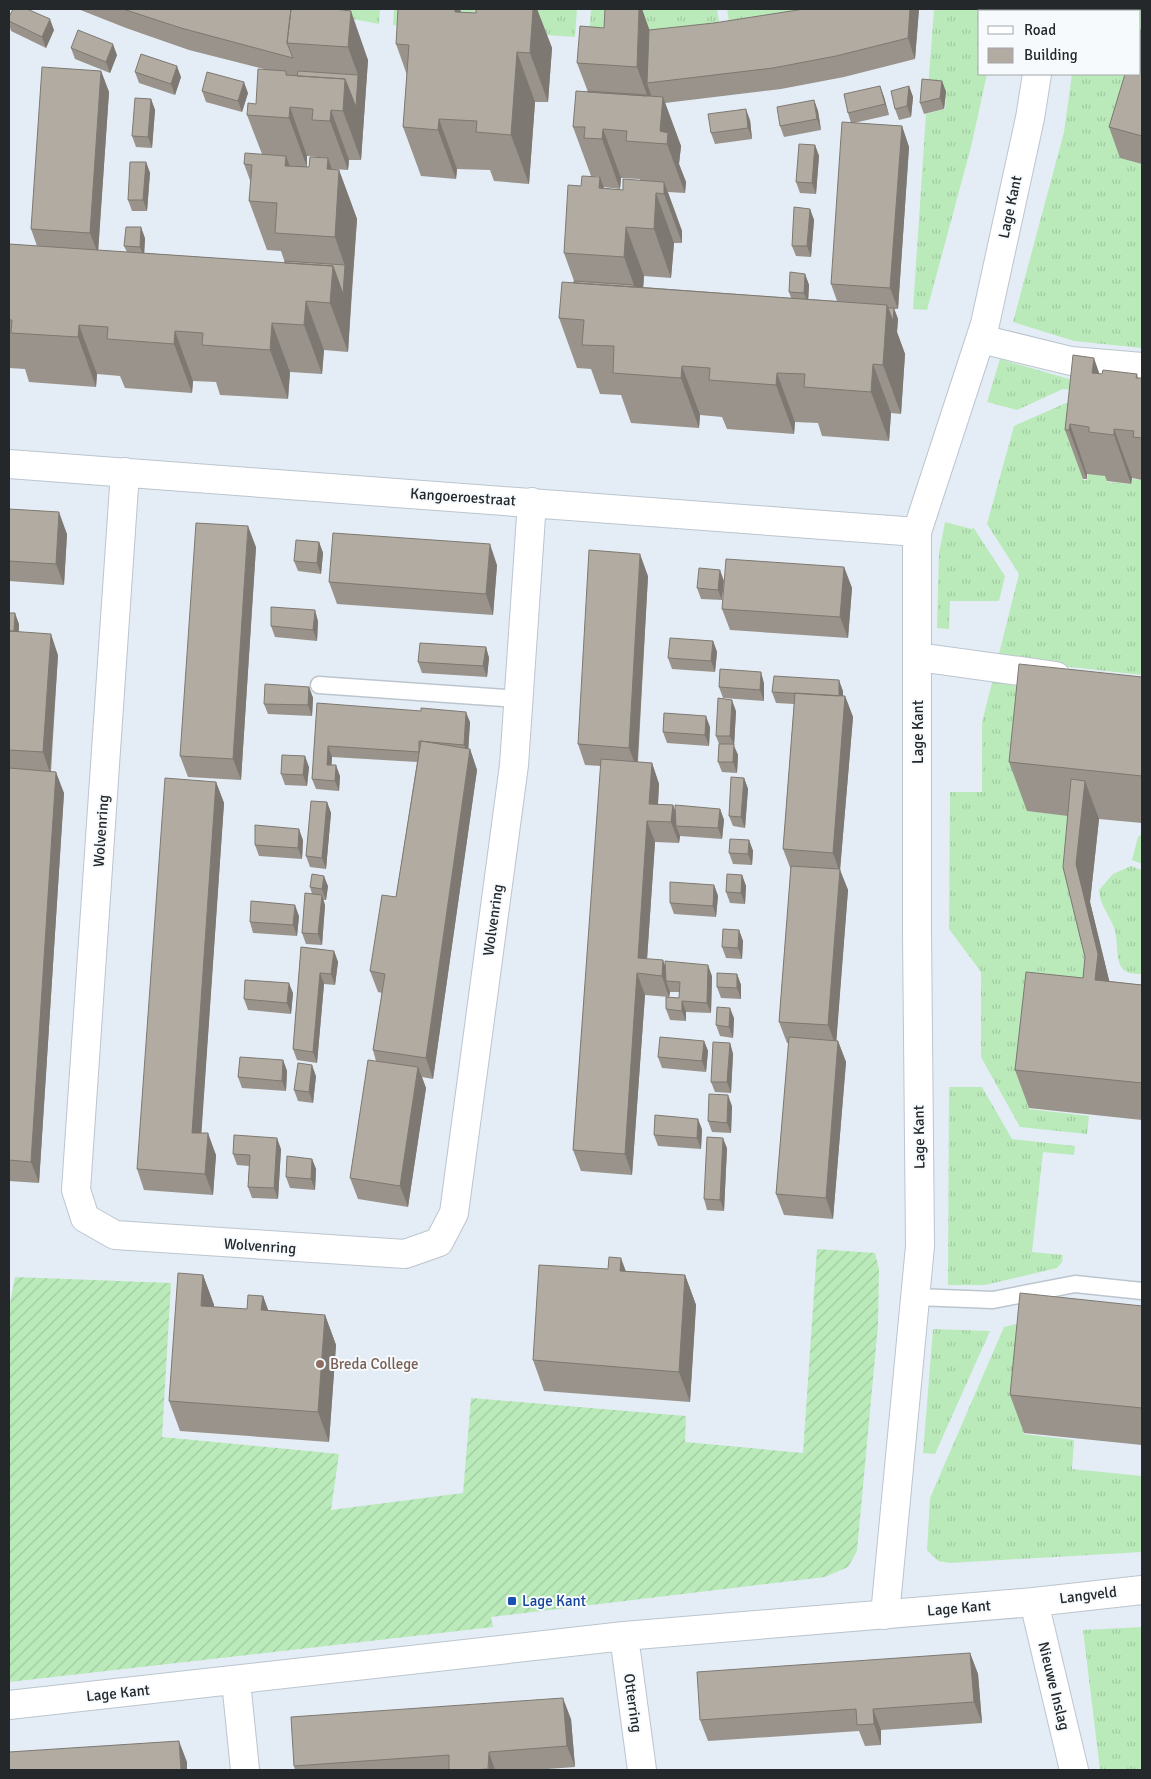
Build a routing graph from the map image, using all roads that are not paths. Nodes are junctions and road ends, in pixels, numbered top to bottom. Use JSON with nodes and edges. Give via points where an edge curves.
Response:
{"nodes":[{"id":1,"x":1037,"y":75,"type":"edge"},
{"id":2,"x":981,"y":339,"type":"junction"},
{"id":3,"x":1142,"y":367,"type":"edge"},
{"id":4,"x":9,"y":464,"type":"edge"},
{"id":5,"x":125,"y":472,"type":"junction"},
{"id":6,"x":532,"y":502,"type":"junction"},
{"id":7,"x":917,"y":532,"type":"junction"},
{"id":8,"x":918,"y":657,"type":"junction"},
{"id":9,"x":1084,"y":679,"type":"edge"},
{"id":10,"x":319,"y":685,"type":"dead end"},
{"id":11,"x":519,"y":699,"type":"junction"},
{"id":12,"x":1142,"y":1291,"type":"edge"},
{"id":13,"x":916,"y":1297,"type":"junction"},
{"id":14,"x":1142,"y":1590,"type":"edge"},
{"id":15,"x":1034,"y":1602,"type":"junction"},
{"id":16,"x":885,"y":1615,"type":"junction"},
{"id":17,"x":624,"y":1636,"type":"junction"},
{"id":18,"x":236,"y":1681,"type":"junction"},
{"id":19,"x":9,"y":1705,"type":"edge"},
{"id":20,"x":245,"y":1770,"type":"edge"},
{"id":21,"x":642,"y":1770,"type":"edge"},
{"id":22,"x":1074,"y":1770,"type":"edge"}],
"edges":[{"from":1,"to":2,"type":"street","name":"Lage Kant"},
{"from":2,"to":3,"type":"street","via":[[1071,361]]},
{"from":2,"to":7,"type":"street","name":"Lage Kant"},
{"from":4,"to":5,"type":"street","name":"Kangoeroestraat"},
{"from":5,"to":6,"type":"street","name":"Kangoeroestraat"},
{"from":5,"to":11,"type":"street","name":"Wolvenring","via":[[76,1190],[85,1218],[115,1236],[405,1254],[439,1242],[454,1213],[514,765]]},
{"from":6,"to":7,"type":"street","name":"Kangoeroestraat"},
{"from":6,"to":11,"type":"street","name":"Wolvenring"},
{"from":7,"to":8,"type":"street","name":"Lage Kant"},
{"from":8,"to":9,"type":"street"},
{"from":8,"to":13,"type":"street","name":"Lage Kant","via":[[920,1246]]},
{"from":10,"to":11,"type":"lane"},
{"from":12,"to":13,"type":"lane","via":[[1076,1284],[993,1300]]},
{"from":13,"to":16,"type":"street","name":"Lage Kant"},
{"from":14,"to":15,"type":"street","name":"Langveld"},
{"from":15,"to":16,"type":"street","name":"Lage Kant"},
{"from":15,"to":22,"type":"street","name":"Nieuwe Inslag"},
{"from":16,"to":17,"type":"street","name":"Lage Kant"},
{"from":17,"to":18,"type":"street","name":"Lage Kant"},
{"from":17,"to":21,"type":"street","name":"Otterring"},
{"from":18,"to":19,"type":"street","name":"Lage Kant"},
{"from":18,"to":20,"type":"street"}]}
